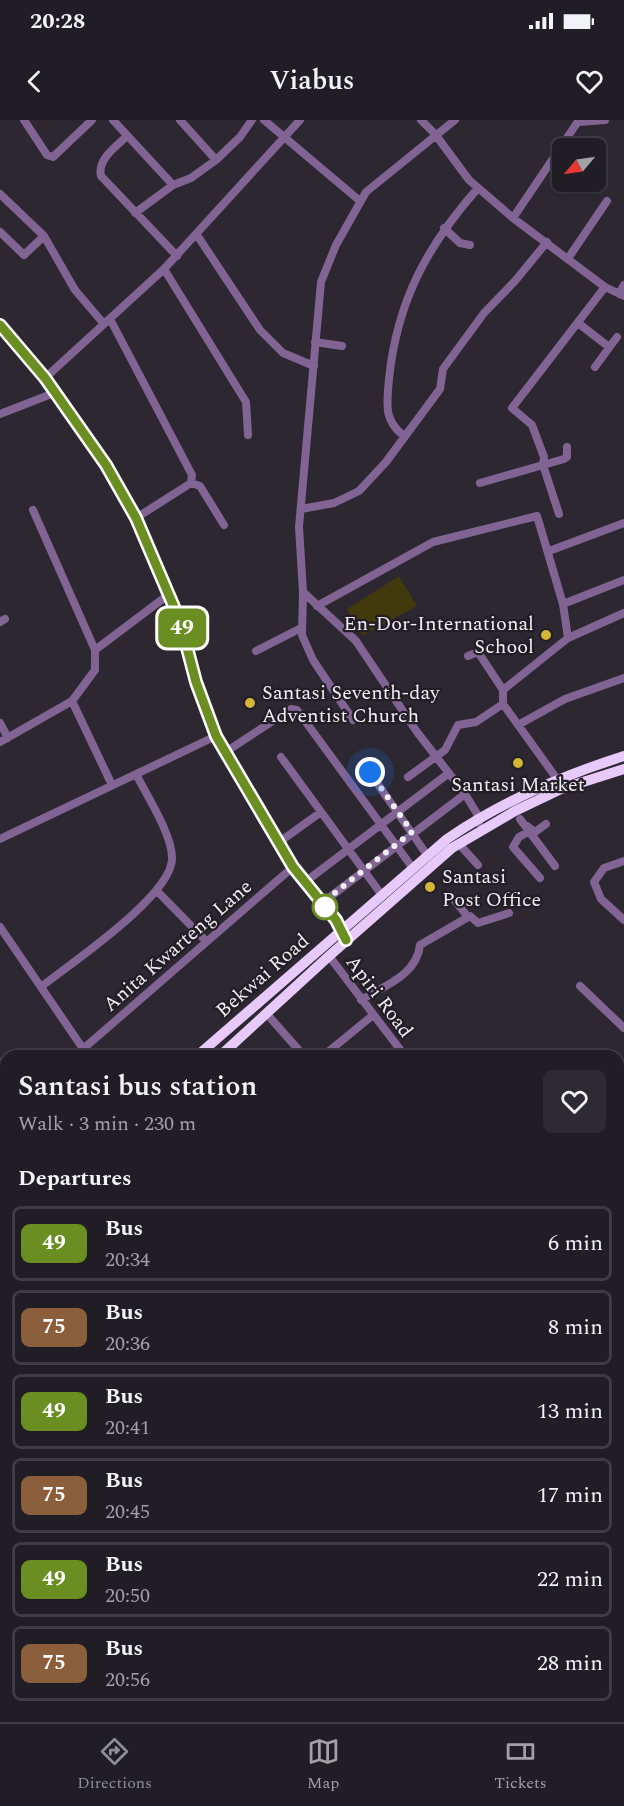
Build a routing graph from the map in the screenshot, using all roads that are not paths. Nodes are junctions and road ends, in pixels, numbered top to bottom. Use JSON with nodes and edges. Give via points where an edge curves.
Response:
{"nodes":[{"id":1,"x":24,"y":120,"type":"edge"},
{"id":2,"x":92,"y":120,"type":"edge"},
{"id":3,"x":113,"y":120,"type":"edge"},
{"id":4,"x":180,"y":120,"type":"edge"},
{"id":5,"x":252,"y":120,"type":"edge"},
{"id":6,"x":264,"y":120,"type":"edge"},
{"id":7,"x":300,"y":120,"type":"edge"},
{"id":8,"x":421,"y":120,"type":"edge"},
{"id":9,"x":455,"y":120,"type":"edge"},
{"id":10,"x":605,"y":120,"type":"edge"},
{"id":11,"x":579,"y":121,"type":"edge"},
{"id":12,"x":435,"y":134,"type":"junction"},
{"id":13,"x":127,"y":136,"type":"junction"},
{"id":14,"x":285,"y":138,"type":"junction"},
{"id":15,"x":216,"y":160,"type":"junction"},
{"id":16,"x":173,"y":185,"type":"junction"},
{"id":17,"x":478,"y":188,"type":"junction"},
{"id":18,"x":0,"y":194,"type":"edge"},
{"id":19,"x":360,"y":201,"type":"junction"},
{"id":20,"x":607,"y":201,"type":"dead end"},
{"id":21,"x":135,"y":213,"type":"junction"},
{"id":22,"x":513,"y":218,"type":"junction"},
{"id":23,"x":444,"y":228,"type":"junction"},
{"id":24,"x":0,"y":232,"type":"edge"},
{"id":25,"x":197,"y":235,"type":"junction"},
{"id":26,"x":44,"y":236,"type":"junction"},
{"id":27,"x":547,"y":242,"type":"junction"},
{"id":28,"x":470,"y":245,"type":"dead end"},
{"id":29,"x":177,"y":256,"type":"junction"},
{"id":30,"x":569,"y":257,"type":"junction"},
{"id":31,"x":164,"y":269,"type":"junction"},
{"id":32,"x":624,"y":285,"type":"edge"},
{"id":33,"x":605,"y":286,"type":"junction"},
{"id":34,"x":622,"y":295,"type":"edge"},
{"id":35,"x":107,"y":321,"type":"junction"},
{"id":36,"x":578,"y":323,"type":"junction"},
{"id":37,"x":0,"y":325,"type":"edge"},
{"id":38,"x":617,"y":337,"type":"dead end"},
{"id":39,"x":315,"y":342,"type":"junction"},
{"id":40,"x":342,"y":346,"type":"dead end"},
{"id":41,"x":609,"y":347,"type":"junction"},
{"id":42,"x":314,"y":366,"type":"junction"},
{"id":43,"x":595,"y":367,"type":"dead end"},
{"id":44,"x":45,"y":378,"type":"junction"},
{"id":45,"x":54,"y":393,"type":"junction"},
{"id":46,"x":0,"y":414,"type":"edge"},
{"id":47,"x":248,"y":435,"type":"dead end"},
{"id":48,"x":404,"y":436,"type":"junction"},
{"id":49,"x":567,"y":447,"type":"dead end"},
{"id":50,"x":543,"y":465,"type":"junction"},
{"id":51,"x":191,"y":483,"type":"junction"},
{"id":52,"x":480,"y":483,"type":"dead end"},
{"id":53,"x":301,"y":509,"type":"junction"},
{"id":54,"x":33,"y":510,"type":"dead end"},
{"id":55,"x":559,"y":514,"type":"dead end"},
{"id":56,"x":136,"y":518,"type":"junction"},
{"id":57,"x":624,"y":523,"type":"edge"},
{"id":58,"x":224,"y":525,"type":"dead end"},
{"id":59,"x":549,"y":551,"type":"junction"},
{"id":60,"x":624,"y":580,"type":"edge"},
{"id":61,"x":303,"y":592,"type":"junction"},
{"id":62,"x":168,"y":595,"type":"junction"},
{"id":63,"x":563,"y":604,"type":"junction"},
{"id":64,"x":317,"y":606,"type":"junction"},
{"id":65,"x":624,"y":613,"type":"edge"},
{"id":66,"x":301,"y":628,"type":"junction"},
{"id":67,"x":568,"y":638,"type":"junction"},
{"id":68,"x":95,"y":650,"type":"junction"},
{"id":69,"x":256,"y":651,"type":"dead end"},
{"id":70,"x":468,"y":656,"type":"dead end"},
{"id":71,"x":624,"y":678,"type":"edge"},
{"id":72,"x":503,"y":690,"type":"junction"},
{"id":73,"x":72,"y":701,"type":"junction"},
{"id":74,"x":503,"y":704,"type":"junction"},
{"id":75,"x":353,"y":720,"type":"dead end"},
{"id":76,"x":0,"y":723,"type":"edge"},
{"id":77,"x":518,"y":725,"type":"junction"},
{"id":78,"x":216,"y":736,"type":"junction"},
{"id":79,"x":4,"y":740,"type":"edge"},
{"id":80,"x":224,"y":753,"type":"junction"},
{"id":81,"x":437,"y":756,"type":"junction"},
{"id":82,"x":624,"y":756,"type":"edge"},
{"id":83,"x":281,"y":757,"type":"dead end"},
{"id":84,"x":624,"y":769,"type":"edge"},
{"id":85,"x":370,"y":772,"type":"dead end"},
{"id":86,"x":449,"y":773,"type":"junction"},
{"id":87,"x":136,"y":774,"type":"junction"},
{"id":88,"x":408,"y":777,"type":"dead end"},
{"id":89,"x":557,"y":779,"type":"junction"},
{"id":90,"x":112,"y":785,"type":"junction"},
{"id":91,"x":465,"y":794,"type":"junction"},
{"id":92,"x":321,"y":812,"type":"junction"},
{"id":93,"x":398,"y":814,"type":"junction"},
{"id":94,"x":517,"y":815,"type":"junction"},
{"id":95,"x":479,"y":817,"type":"junction"},
{"id":96,"x":546,"y":824,"type":"dead end"},
{"id":97,"x":382,"y":825,"type":"junction"},
{"id":98,"x":412,"y":832,"type":"junction"},
{"id":99,"x":479,"y":832,"type":"junction"},
{"id":100,"x":528,"y":832,"type":"junction"},
{"id":101,"x":0,"y":839,"type":"edge"},
{"id":102,"x":278,"y":843,"type":"junction"},
{"id":103,"x":459,"y":844,"type":"junction"},
{"id":104,"x":396,"y":846,"type":"junction"},
{"id":105,"x":349,"y":851,"type":"junction"},
{"id":106,"x":427,"y":855,"type":"junction"},
{"id":107,"x":624,"y":861,"type":"edge"},
{"id":108,"x":478,"y":865,"type":"dead end"},
{"id":109,"x":555,"y":866,"type":"dead end"},
{"id":110,"x":293,"y":867,"type":"junction"},
{"id":111,"x":412,"y":867,"type":"junction"},
{"id":112,"x":364,"y":871,"type":"junction"},
{"id":113,"x":540,"y":878,"type":"dead end"},
{"id":114,"x":305,"y":882,"type":"junction"},
{"id":115,"x":158,"y":892,"type":"junction"},
{"id":116,"x":381,"y":894,"type":"junction"},
{"id":117,"x":452,"y":897,"type":"dead end"},
{"id":118,"x":322,"y":903,"type":"junction"},
{"id":119,"x":508,"y":913,"type":"dead end"},
{"id":120,"x":468,"y":917,"type":"junction"},
{"id":121,"x":624,"y":920,"type":"edge"},
{"id":122,"x":0,"y":927,"type":"edge"},
{"id":123,"x":341,"y":929,"type":"junction"},
{"id":124,"x":346,"y":940,"type":"junction"},
{"id":125,"x":206,"y":941,"type":"junction"},
{"id":126,"x":329,"y":956,"type":"junction"},
{"id":127,"x":580,"y":986,"type":"dead end"},
{"id":128,"x":40,"y":987,"type":"junction"},
{"id":129,"x":361,"y":1000,"type":"junction"},
{"id":130,"x":266,"y":1013,"type":"junction"},
{"id":131,"x":372,"y":1016,"type":"junction"},
{"id":132,"x":233,"y":1024,"type":"junction"},
{"id":133,"x":624,"y":1028,"type":"edge"},
{"id":134,"x":243,"y":1036,"type":"junction"},
{"id":135,"x":83,"y":1050,"type":"edge"},
{"id":136,"x":88,"y":1050,"type":"edge"},
{"id":137,"x":204,"y":1050,"type":"edge"},
{"id":138,"x":227,"y":1050,"type":"edge"},
{"id":139,"x":299,"y":1050,"type":"edge"},
{"id":140,"x":330,"y":1050,"type":"edge"},
{"id":141,"x":400,"y":1050,"type":"edge"}],
"edges":[{"from":1,"to":2,"type":"street","via":[[53,157]]},
{"from":3,"to":13,"type":"street"},
{"from":4,"to":15,"type":"street"},
{"from":5,"to":15,"type":"street"},
{"from":6,"to":14,"type":"street"},
{"from":7,"to":14,"type":"street"},
{"from":8,"to":12,"type":"street"},
{"from":9,"to":12,"type":"street"},
{"from":10,"to":11,"type":"street"},
{"from":11,"to":22,"type":"street"},
{"from":12,"to":17,"type":"street"},
{"from":12,"to":19,"type":"street","via":[[371,186]]},
{"from":13,"to":16,"type":"street"},
{"from":13,"to":21,"type":"street","via":[[99,170],[103,181]]},
{"from":14,"to":19,"type":"street"},
{"from":14,"to":25,"type":"street"},
{"from":15,"to":16,"type":"street","via":[[192,178]]},
{"from":16,"to":21,"type":"street"},
{"from":17,"to":22,"type":"street"},
{"from":17,"to":23,"type":"street"},
{"from":18,"to":26,"type":"street"},
{"from":19,"to":39,"type":"street","via":[[321,282]]},
{"from":20,"to":30,"type":"street"},
{"from":21,"to":29,"type":"street"},
{"from":22,"to":27,"type":"street"},
{"from":23,"to":28,"type":"street","via":[[460,243]]},
{"from":23,"to":48,"type":"street","via":[[414,281],[393,341],[389,421]]},
{"from":24,"to":26,"type":"street","via":[[22,255]]},
{"from":25,"to":29,"type":"street"},
{"from":25,"to":42,"type":"street","via":[[260,330],[283,353]]},
{"from":26,"to":35,"type":"street","via":[[75,290]]},
{"from":27,"to":30,"type":"street"},
{"from":27,"to":48,"type":"street","via":[[484,312],[443,369],[440,389]]},
{"from":29,"to":31,"type":"street"},
{"from":30,"to":33,"type":"street"},
{"from":31,"to":35,"type":"street"},
{"from":31,"to":47,"type":"street","via":[[246,402]]},
{"from":32,"to":34,"type":"street"},
{"from":33,"to":34,"type":"street"},
{"from":33,"to":36,"type":"street"},
{"from":35,"to":44,"type":"street"},
{"from":35,"to":51,"type":"street","via":[[192,475]]},
{"from":36,"to":41,"type":"street"},
{"from":36,"to":50,"type":"street","via":[[512,408],[532,425],[544,457]]},
{"from":37,"to":44,"type":"street"},
{"from":38,"to":41,"type":"street"},
{"from":39,"to":40,"type":"street"},
{"from":39,"to":42,"type":"street"},
{"from":41,"to":43,"type":"street"},
{"from":42,"to":53,"type":"street"},
{"from":44,"to":45,"type":"street"},
{"from":45,"to":46,"type":"street"},
{"from":45,"to":56,"type":"street","via":[[106,465]]},
{"from":48,"to":53,"type":"street","via":[[386,462],[353,495]]},
{"from":49,"to":50,"type":"street","via":[[566,459]]},
{"from":50,"to":52,"type":"street"},
{"from":50,"to":55,"type":"street"},
{"from":51,"to":56,"type":"street"},
{"from":51,"to":58,"type":"street","via":[[200,486]]},
{"from":53,"to":61,"type":"street"},
{"from":54,"to":68,"type":"street"},
{"from":56,"to":62,"type":"street"},
{"from":57,"to":59,"type":"street"},
{"from":59,"to":63,"type":"street"},
{"from":59,"to":64,"type":"street","via":[[537,516],[479,529],[433,542]]},
{"from":60,"to":63,"type":"street"},
{"from":61,"to":64,"type":"street"},
{"from":61,"to":66,"type":"street"},
{"from":62,"to":68,"type":"street"},
{"from":62,"to":78,"type":"street"},
{"from":63,"to":67,"type":"street"},
{"from":64,"to":81,"type":"street","via":[[356,641]]},
{"from":65,"to":67,"type":"street"},
{"from":66,"to":69,"type":"street"},
{"from":66,"to":75,"type":"street","via":[[313,660]]},
{"from":67,"to":72,"type":"street"},
{"from":68,"to":73,"type":"street","via":[[94,670]]},
{"from":70,"to":72,"type":"street","via":[[478,652]]},
{"from":71,"to":77,"type":"street","via":[[565,699]]},
{"from":72,"to":74,"type":"street"},
{"from":73,"to":79,"type":"street"},
{"from":73,"to":90,"type":"street"},
{"from":74,"to":77,"type":"street"},
{"from":74,"to":81,"type":"street","via":[[476,722],[458,725],[451,742]]},
{"from":76,"to":79,"type":"street"},
{"from":77,"to":89,"type":"street"},
{"from":78,"to":80,"type":"street"},
{"from":78,"to":87,"type":"street"},
{"from":80,"to":97,"type":"street","via":[[291,709],[297,710]]},
{"from":80,"to":102,"type":"street"},
{"from":81,"to":86,"type":"street"},
{"from":81,"to":88,"type":"street"},
{"from":82,"to":89,"type":"highway","name":"Bekwai Road"},
{"from":83,"to":92,"type":"street"},
{"from":84,"to":94,"type":"highway","name":"Bekwai Road","via":[[561,789]]},
{"from":85,"to":93,"type":"street"},
{"from":86,"to":91,"type":"street"},
{"from":86,"to":93,"type":"street"},
{"from":87,"to":90,"type":"street"},
{"from":87,"to":115,"type":"street","via":[[171,846],[170,873]]},
{"from":89,"to":95,"type":"highway","name":"Bekwai Road"},
{"from":90,"to":101,"type":"street"},
{"from":91,"to":95,"type":"street"},
{"from":91,"to":98,"type":"street"},
{"from":92,"to":102,"type":"street"},
{"from":92,"to":105,"type":"street"},
{"from":93,"to":97,"type":"street"},
{"from":93,"to":98,"type":"street"},
{"from":94,"to":96,"type":"street","via":[[535,832]]},
{"from":94,"to":99,"type":"highway","name":"Bekwai Road"},
{"from":94,"to":100,"type":"street"},
{"from":95,"to":99,"type":"street"},
{"from":95,"to":106,"type":"highway","name":"Bekwai Road"},
{"from":97,"to":104,"type":"street"},
{"from":97,"to":105,"type":"street"},
{"from":98,"to":104,"type":"street"},
{"from":98,"to":106,"type":"street"},
{"from":99,"to":103,"type":"highway","name":"Bekwai Road"},
{"from":100,"to":109,"type":"street"},
{"from":100,"to":113,"type":"street","via":[[513,847]]},
{"from":102,"to":110,"type":"street"},
{"from":103,"to":108,"type":"street"},
{"from":103,"to":124,"type":"highway","name":"Bekwai Road"},
{"from":104,"to":111,"type":"street"},
{"from":104,"to":112,"type":"street"},
{"from":105,"to":112,"type":"street"},
{"from":105,"to":114,"type":"street"},
{"from":106,"to":111,"type":"highway","name":"Bekwai Road"},
{"from":107,"to":121,"type":"street","via":[[604,868],[594,882],[601,899]]},
{"from":110,"to":114,"type":"street"},
{"from":110,"to":125,"type":"street","name":"Anita Kwarteng Lane"},
{"from":111,"to":116,"type":"highway","name":"Bekwai Road"},
{"from":112,"to":116,"type":"street"},
{"from":112,"to":118,"type":"street"},
{"from":114,"to":118,"type":"street"},
{"from":115,"to":125,"type":"street"},
{"from":115,"to":128,"type":"street"},
{"from":116,"to":123,"type":"highway","name":"Bekwai Road"},
{"from":117,"to":120,"type":"street"},
{"from":118,"to":123,"type":"street"},
{"from":119,"to":120,"type":"street","via":[[485,922]]},
{"from":120,"to":129,"type":"street","via":[[420,945],[410,970]]},
{"from":122,"to":128,"type":"street"},
{"from":123,"to":124,"type":"street"},
{"from":123,"to":132,"type":"highway","name":"Bekwai Road"},
{"from":124,"to":126,"type":"highway","name":"Bekwai Road"},
{"from":125,"to":136,"type":"street","name":"Anita Kwarteng Lane"},
{"from":126,"to":129,"type":"street","name":"Apiri Road"},
{"from":126,"to":130,"type":"highway","name":"Bekwai Road"},
{"from":127,"to":133,"type":"street"},
{"from":128,"to":135,"type":"street"},
{"from":129,"to":131,"type":"street","name":"Apiri Road"},
{"from":130,"to":134,"type":"highway","name":"Bekwai Road"},
{"from":130,"to":139,"type":"street"},
{"from":131,"to":140,"type":"street"},
{"from":131,"to":141,"type":"street","name":"Apiri Road"},
{"from":132,"to":134,"type":"highway"},
{"from":132,"to":137,"type":"highway","name":"Bekwai Road"},
{"from":134,"to":138,"type":"highway","name":"Bekwai Road"}]}
